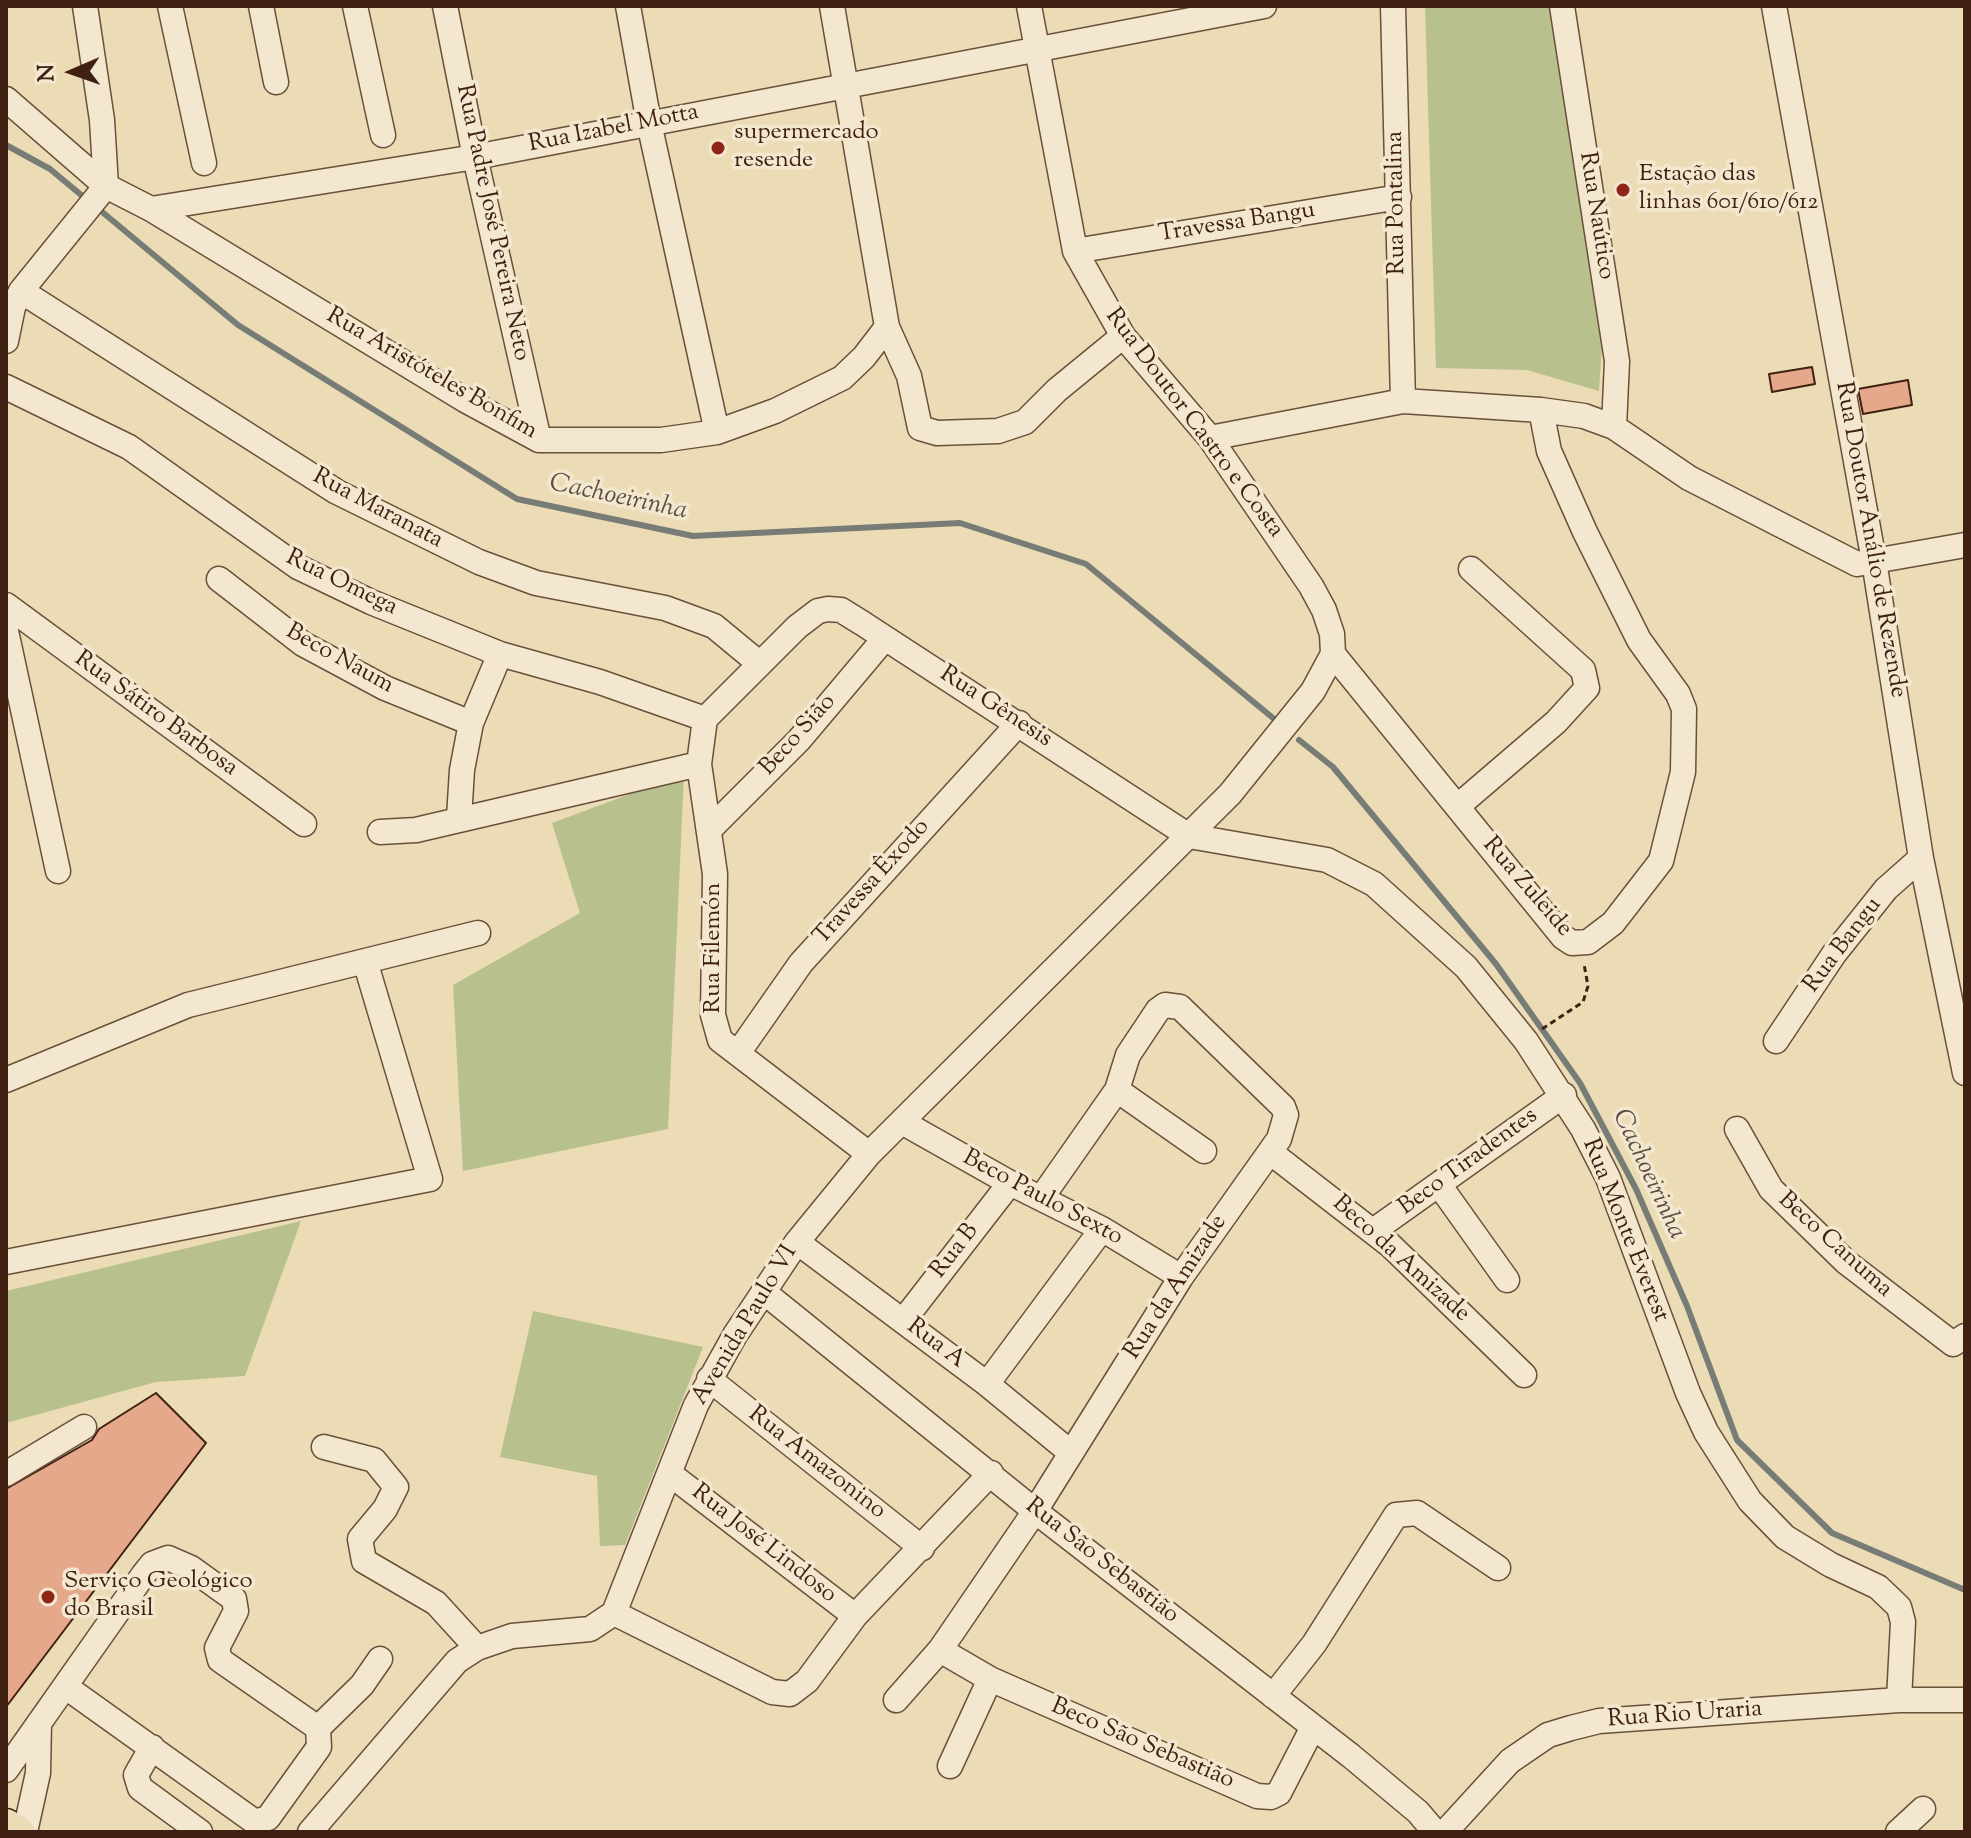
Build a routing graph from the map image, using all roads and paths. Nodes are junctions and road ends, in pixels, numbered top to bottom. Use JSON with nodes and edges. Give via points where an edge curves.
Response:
{"nodes":[{"id":1,"x":85,"y":6,"type":"edge"},
{"id":2,"x":170,"y":6,"type":"edge"},
{"id":3,"x":261,"y":6,"type":"edge"},
{"id":4,"x":355,"y":6,"type":"edge"},
{"id":5,"x":445,"y":6,"type":"edge"},
{"id":6,"x":628,"y":6,"type":"edge"},
{"id":7,"x":832,"y":6,"type":"edge"},
{"id":8,"x":1029,"y":6,"type":"edge"},
{"id":9,"x":1264,"y":6,"type":"edge"},
{"id":10,"x":1393,"y":6,"type":"edge"},
{"id":11,"x":1562,"y":6,"type":"edge"},
{"id":12,"x":1774,"y":6,"type":"edge"},
{"id":13,"x":1036,"y":51,"type":"junction"},
{"id":14,"x":276,"y":82,"type":"dead end"},
{"id":15,"x":848,"y":85,"type":"junction"},
{"id":16,"x":6,"y":99,"type":"edge"},
{"id":17,"x":649,"y":123,"type":"junction"},
{"id":18,"x":383,"y":135,"type":"dead end"},
{"id":19,"x":475,"y":157,"type":"junction"},
{"id":20,"x":204,"y":163,"type":"dead end"},
{"id":21,"x":106,"y":186,"type":"junction"},
{"id":22,"x":1399,"y":197,"type":"junction"},
{"id":23,"x":151,"y":209,"type":"junction"},
{"id":24,"x":1075,"y":251,"type":"junction"},
{"id":25,"x":13,"y":301,"type":"edge"},
{"id":26,"x":887,"y":327,"type":"junction"},
{"id":27,"x":1123,"y":336,"type":"junction"},
{"id":28,"x":6,"y":341,"type":"edge"},
{"id":29,"x":6,"y":387,"type":"edge"},
{"id":30,"x":1403,"y":401,"type":"junction"},
{"id":31,"x":1541,"y":410,"type":"junction"},
{"id":32,"x":1614,"y":427,"type":"junction"},
{"id":33,"x":717,"y":432,"type":"junction"},
{"id":34,"x":1210,"y":438,"type":"junction"},
{"id":35,"x":539,"y":440,"type":"junction"},
{"id":36,"x":1965,"y":545,"type":"edge"},
{"id":37,"x":1874,"y":561,"type":"junction"},
{"id":38,"x":1471,"y":569,"type":"dead end"},
{"id":39,"x":219,"y":579,"type":"dead end"},
{"id":40,"x":6,"y":605,"type":"edge"},
{"id":41,"x":6,"y":631,"type":"edge"},
{"id":42,"x":885,"y":638,"type":"junction"},
{"id":43,"x":500,"y":654,"type":"junction"},
{"id":44,"x":1333,"y":654,"type":"junction"},
{"id":45,"x":760,"y":664,"type":"junction"},
{"id":46,"x":705,"y":719,"type":"junction"},
{"id":47,"x":471,"y":723,"type":"junction"},
{"id":48,"x":1019,"y":723,"type":"junction"},
{"id":49,"x":699,"y":764,"type":"junction"},
{"id":50,"x":1458,"y":806,"type":"junction"},
{"id":51,"x":459,"y":818,"type":"junction"},
{"id":52,"x":304,"y":824,"type":"dead end"},
{"id":53,"x":710,"y":829,"type":"junction"},
{"id":54,"x":380,"y":832,"type":"dead end"},
{"id":55,"x":1189,"y":836,"type":"junction"},
{"id":56,"x":1921,"y":858,"type":"junction"},
{"id":57,"x":58,"y":871,"type":"dead end"},
{"id":58,"x":478,"y":933,"type":"dead end"},
{"id":59,"x":1578,"y":944,"type":"junction"},
{"id":60,"x":365,"y":961,"type":"junction"},
{"id":61,"x":1544,"y":1028,"type":"dead end"},
{"id":62,"x":1776,"y":1041,"type":"dead end"},
{"id":63,"x":738,"y":1053,"type":"junction"},
{"id":64,"x":1965,"y":1073,"type":"edge"},
{"id":65,"x":6,"y":1080,"type":"edge"},
{"id":66,"x":1117,"y":1090,"type":"junction"},
{"id":67,"x":1564,"y":1095,"type":"junction"},
{"id":68,"x":902,"y":1122,"type":"junction"},
{"id":69,"x":1737,"y":1129,"type":"dead end"},
{"id":70,"x":1204,"y":1151,"type":"dead end"},
{"id":71,"x":1270,"y":1152,"type":"junction"},
{"id":72,"x":869,"y":1154,"type":"junction"},
{"id":73,"x":1010,"y":1183,"type":"junction"},
{"id":74,"x":1440,"y":1186,"type":"junction"},
{"id":75,"x":1042,"y":1197,"type":"junction"},
{"id":76,"x":1102,"y":1229,"type":"junction"},
{"id":77,"x":1373,"y":1231,"type":"junction"},
{"id":78,"x":797,"y":1242,"type":"junction"},
{"id":79,"x":6,"y":1262,"type":"edge"},
{"id":80,"x":1181,"y":1277,"type":"junction"},
{"id":81,"x":1507,"y":1280,"type":"dead end"},
{"id":82,"x":765,"y":1293,"type":"junction"},
{"id":83,"x":903,"y":1321,"type":"junction"},
{"id":84,"x":1959,"y":1340,"type":"edge"},
{"id":85,"x":1524,"y":1375,"type":"dead end"},
{"id":86,"x":709,"y":1379,"type":"junction"},
{"id":87,"x":987,"y":1384,"type":"junction"},
{"id":88,"x":84,"y":1427,"type":"dead end"},
{"id":89,"x":324,"y":1447,"type":"dead end"},
{"id":90,"x":1070,"y":1452,"type":"junction"},
{"id":91,"x":991,"y":1473,"type":"junction"},
{"id":92,"x":6,"y":1474,"type":"edge"},
{"id":93,"x":670,"y":1474,"type":"junction"},
{"id":94,"x":1035,"y":1511,"type":"junction"},
{"id":95,"x":922,"y":1548,"type":"junction"},
{"id":96,"x":1498,"y":1568,"type":"dead end"},
{"id":97,"x":614,"y":1613,"type":"junction"},
{"id":98,"x":855,"y":1616,"type":"junction"},
{"id":99,"x":477,"y":1648,"type":"junction"},
{"id":100,"x":940,"y":1650,"type":"junction"},
{"id":101,"x":380,"y":1659,"type":"dead end"},
{"id":102,"x":990,"y":1679,"type":"junction"},
{"id":103,"x":66,"y":1687,"type":"junction"},
{"id":104,"x":1273,"y":1696,"type":"junction"},
{"id":105,"x":896,"y":1700,"type":"dead end"},
{"id":106,"x":1899,"y":1700,"type":"junction"},
{"id":107,"x":1965,"y":1700,"type":"edge"},
{"id":108,"x":39,"y":1723,"type":"junction"},
{"id":109,"x":1313,"y":1727,"type":"junction"},
{"id":110,"x":318,"y":1728,"type":"junction"},
{"id":111,"x":152,"y":1747,"type":"junction"},
{"id":112,"x":950,"y":1766,"type":"dead end"},
{"id":113,"x":6,"y":1770,"type":"edge"},
{"id":114,"x":1923,"y":1809,"type":"dead end"},
{"id":115,"x":6,"y":1825,"type":"edge"},
{"id":116,"x":18,"y":1832,"type":"edge"},
{"id":117,"x":25,"y":1832,"type":"edge"},
{"id":118,"x":200,"y":1832,"type":"edge"},
{"id":119,"x":310,"y":1832,"type":"edge"},
{"id":120,"x":1435,"y":1832,"type":"edge"},
{"id":121,"x":1445,"y":1832,"type":"edge"},
{"id":122,"x":1898,"y":1832,"type":"edge"}],
"edges":[{"from":1,"to":21,"type":"street"},
{"from":2,"to":20,"type":"street"},
{"from":3,"to":14,"type":"street"},
{"from":4,"to":18,"type":"street"},
{"from":5,"to":19,"type":"street","name":"Rua Padre José Pereira Neto"},
{"from":6,"to":17,"type":"street"},
{"from":7,"to":15,"type":"street"},
{"from":8,"to":13,"type":"street","name":"Rua Doutor Castro e Costa"},
{"from":9,"to":13,"type":"street","name":"Rua Izabel Motta"},
{"from":10,"to":22,"type":"street","name":"Rua Pontalina"},
{"from":11,"to":32,"type":"street","name":"Rua Naútico","via":[[1617,361]]},
{"from":12,"to":37,"type":"street","name":"Rua Doutor Análio de Rezende"},
{"from":13,"to":15,"type":"street","name":"Rua Izabel Motta"},
{"from":13,"to":24,"type":"street","name":"Rua Doutor Castro e Costa"},
{"from":15,"to":17,"type":"street","name":"Rua Izabel Motta"},
{"from":15,"to":26,"type":"street"},
{"from":16,"to":21,"type":"street","name":"Rua Aristóteles Bonfim"},
{"from":17,"to":19,"type":"street","name":"Rua Izabel Motta"},
{"from":17,"to":33,"type":"street"},
{"from":19,"to":23,"type":"street","name":"Rua Izabel Motta"},
{"from":19,"to":35,"type":"street","name":"Rua Padre José Pereira Neto"},
{"from":21,"to":23,"type":"street","name":"Rua Aristóteles Bonfim"},
{"from":21,"to":25,"type":"street"},
{"from":22,"to":24,"type":"street","name":"Travessa Bangu"},
{"from":22,"to":30,"type":"street","name":"Rua Pontalina"},
{"from":23,"to":35,"type":"street","name":"Rua Aristóteles Bonfim"},
{"from":24,"to":27,"type":"street","name":"Rua Doutor Castro e Costa"},
{"from":25,"to":28,"type":"street"},
{"from":25,"to":45,"type":"street","name":"Rua Maranata","via":[[365,507],[536,583],[665,608],[714,626]]},
{"from":26,"to":27,"type":"street","via":[[909,376],[914,416],[926,432],[998,431],[1025,422]]},
{"from":26,"to":33,"type":"street","name":"Rua Aristóteles Bonfim","via":[[842,378]]},
{"from":27,"to":34,"type":"street","name":"Rua Doutor Castro e Costa"},
{"from":29,"to":43,"type":"street","name":"Rua Omega","via":[[129,447],[298,567]]},
{"from":30,"to":31,"type":"street"},
{"from":30,"to":34,"type":"street"},
{"from":31,"to":32,"type":"street"},
{"from":31,"to":59,"type":"street","name":"Rua Zuleide","via":[[1549,451],[1585,532],[1639,640],[1684,709],[1683,772],[1661,861],[1613,923]]},
{"from":32,"to":37,"type":"street","via":[[1689,478],[1857,564]]},
{"from":33,"to":35,"type":"street","name":"Rua Aristóteles Bonfim","via":[[661,440]]},
{"from":34,"to":44,"type":"street","name":"Rua Doutor Castro e Costa","via":[[1318,598],[1332,634]]},
{"from":36,"to":37,"type":"street"},
{"from":37,"to":56,"type":"street","name":"Rua Doutor Análio de Rezende"},
{"from":38,"to":50,"type":"street","via":[[1583,670],[1587,688],[1556,722]]},
{"from":39,"to":47,"type":"street","name":"Beco Naum","via":[[303,644],[385,688]]},
{"from":40,"to":52,"type":"street","name":"Rua Sátiro Barbosa"},
{"from":41,"to":57,"type":"street"},
{"from":42,"to":45,"type":"street","name":"Rua Gênesis","via":[[841,610],[818,611]]},
{"from":42,"to":48,"type":"street","name":"Rua Gênesis"},
{"from":42,"to":53,"type":"street","name":"Beco Sião","via":[[799,740]]},
{"from":43,"to":46,"type":"street","name":"Rua Omega"},
{"from":43,"to":47,"type":"street"},
{"from":44,"to":50,"type":"street","name":"Rua Zuleide"},
{"from":44,"to":55,"type":"street","via":[[1313,691]]},
{"from":45,"to":46,"type":"street","name":"Rua Gênesis"},
{"from":46,"to":49,"type":"street","name":"Rua Filemón"},
{"from":47,"to":51,"type":"street"},
{"from":48,"to":55,"type":"street","name":"Rua Gênesis"},
{"from":48,"to":63,"type":"street","name":"Travessa Êxodo","via":[[801,963]]},
{"from":49,"to":51,"type":"street"},
{"from":49,"to":53,"type":"street","name":"Rua Filemón"},
{"from":50,"to":59,"type":"street","name":"Rua Zuleide","via":[[1563,937]]},
{"from":51,"to":54,"type":"street","via":[[416,830]]},
{"from":53,"to":63,"type":"street","name":"Rua Filemón","via":[[715,874],[713,1015],[720,1040]]},
{"from":55,"to":67,"type":"street","name":"Rua Monte Everest","via":[[1327,860],[1374,884],[1466,967]]},
{"from":55,"to":68,"type":"street","name":"Avenida Paulo VI"},
{"from":56,"to":62,"type":"street","name":"Rua Bangu","via":[[1886,889],[1834,954]]},
{"from":56,"to":64,"type":"street","name":"Rua Doutor Análio de Rezende"},
{"from":58,"to":60,"type":"street"},
{"from":59,"to":61,"type":"path","via":[[1588,986],[1583,1002]]},
{"from":60,"to":65,"type":"street","via":[[188,1005]]},
{"from":60,"to":79,"type":"street","via":[[430,1179]]},
{"from":63,"to":72,"type":"street","name":"Rua Filemón"},
{"from":66,"to":70,"type":"street"},
{"from":66,"to":71,"type":"street","name":"Rua da Amizade","via":[[1128,1055],[1158,1010],[1168,1004],[1180,1007],[1283,1107],[1286,1115]]},
{"from":66,"to":75,"type":"street"},
{"from":67,"to":74,"type":"street","name":"Beco Tiradentes"},
{"from":67,"to":106,"type":"street","name":"Rua Monte Everest","via":[[1608,1178],[1688,1393],[1750,1501],[1785,1537],[1878,1587],[1899,1607]]},
{"from":68,"to":72,"type":"street","name":"Avenida Paulo VI"},
{"from":68,"to":73,"type":"street","name":"Beco Paulo Sexto"},
{"from":69,"to":84,"type":"street","name":"Beco Canuma","via":[[1771,1189],[1846,1262]]},
{"from":71,"to":77,"type":"street","name":"Beco da Amizade"},
{"from":71,"to":80,"type":"street","name":"Rua da Amizade"},
{"from":72,"to":78,"type":"street","name":"Avenida Paulo VI"},
{"from":73,"to":75,"type":"street","name":"Beco Paulo Sexto"},
{"from":73,"to":83,"type":"street","name":"Rua B"},
{"from":74,"to":77,"type":"street","name":"Beco Tiradentes"},
{"from":74,"to":81,"type":"street"},
{"from":75,"to":76,"type":"street","name":"Beco Paulo Sexto"},
{"from":76,"to":80,"type":"street","name":"Beco Paulo Sexto"},
{"from":76,"to":87,"type":"street"},
{"from":77,"to":85,"type":"street","name":"Beco da Amizade"},
{"from":78,"to":82,"type":"street","name":"Avenida Paulo VI"},
{"from":78,"to":83,"type":"street","name":"Rua A"},
{"from":80,"to":90,"type":"street","name":"Rua da Amizade"},
{"from":82,"to":86,"type":"street","name":"Avenida Paulo VI"},
{"from":82,"to":91,"type":"street","name":"Rua São Sebastião"},
{"from":83,"to":87,"type":"street","name":"Rua A"},
{"from":86,"to":93,"type":"street","name":"Avenida Paulo VI"},
{"from":86,"to":95,"type":"street","name":"Rua Amazonino"},
{"from":87,"to":90,"type":"street","name":"Rua A"},
{"from":88,"to":92,"type":"street"},
{"from":89,"to":99,"type":"street","via":[[374,1460],[396,1487],[360,1539],[364,1561],[436,1603]]},
{"from":90,"to":94,"type":"street","name":"Rua da Amizade"},
{"from":91,"to":94,"type":"street","name":"Rua São Sebastião"},
{"from":91,"to":95,"type":"street"},
{"from":93,"to":97,"type":"street","name":"Avenida Paulo VI"},
{"from":93,"to":98,"type":"street","name":"Rua José Lindoso"},
{"from":94,"to":100,"type":"street"},
{"from":94,"to":104,"type":"street","name":"Rua São Sebastião"},
{"from":95,"to":98,"type":"street"},
{"from":96,"to":104,"type":"street","via":[[1417,1513],[1396,1515],[1314,1644]]},
{"from":97,"to":98,"type":"street","via":[[772,1692],[790,1694],[807,1681]]},
{"from":97,"to":99,"type":"street","via":[[590,1629],[512,1636]]},
{"from":99,"to":119,"type":"street","via":[[445,1671]]},
{"from":100,"to":102,"type":"street","name":"Beco São Sebastião"},
{"from":100,"to":105,"type":"street"},
{"from":101,"to":110,"type":"street"},
{"from":102,"to":109,"type":"street","name":"Beco São Sebastião","via":[[1265,1797],[1279,1793]]},
{"from":102,"to":112,"type":"street"},
{"from":103,"to":108,"type":"street"},
{"from":103,"to":110,"type":"street","via":[[144,1574],[160,1560],[174,1558],[234,1599],[236,1611],[217,1648],[220,1660]]},
{"from":103,"to":111,"type":"street"},
{"from":104,"to":109,"type":"street","name":"Rua São Sebastião"},
{"from":106,"to":107,"type":"street","name":"Rua Rio Uraria"},
{"from":106,"to":121,"type":"street","name":"Rua Rio Uraria","via":[[1599,1721],[1571,1728],[1548,1735],[1510,1761]]},
{"from":108,"to":113,"type":"street"},
{"from":108,"to":117,"type":"street","via":[[38,1773]]},
{"from":109,"to":120,"type":"street","name":"Rua São Sebastião"},
{"from":110,"to":111,"type":"street","via":[[319,1747],[308,1766],[260,1822]]},
{"from":111,"to":118,"type":"street","via":[[136,1775],[140,1788]]},
{"from":114,"to":122,"type":"street"},
{"from":115,"to":116,"type":"main road"}]}
